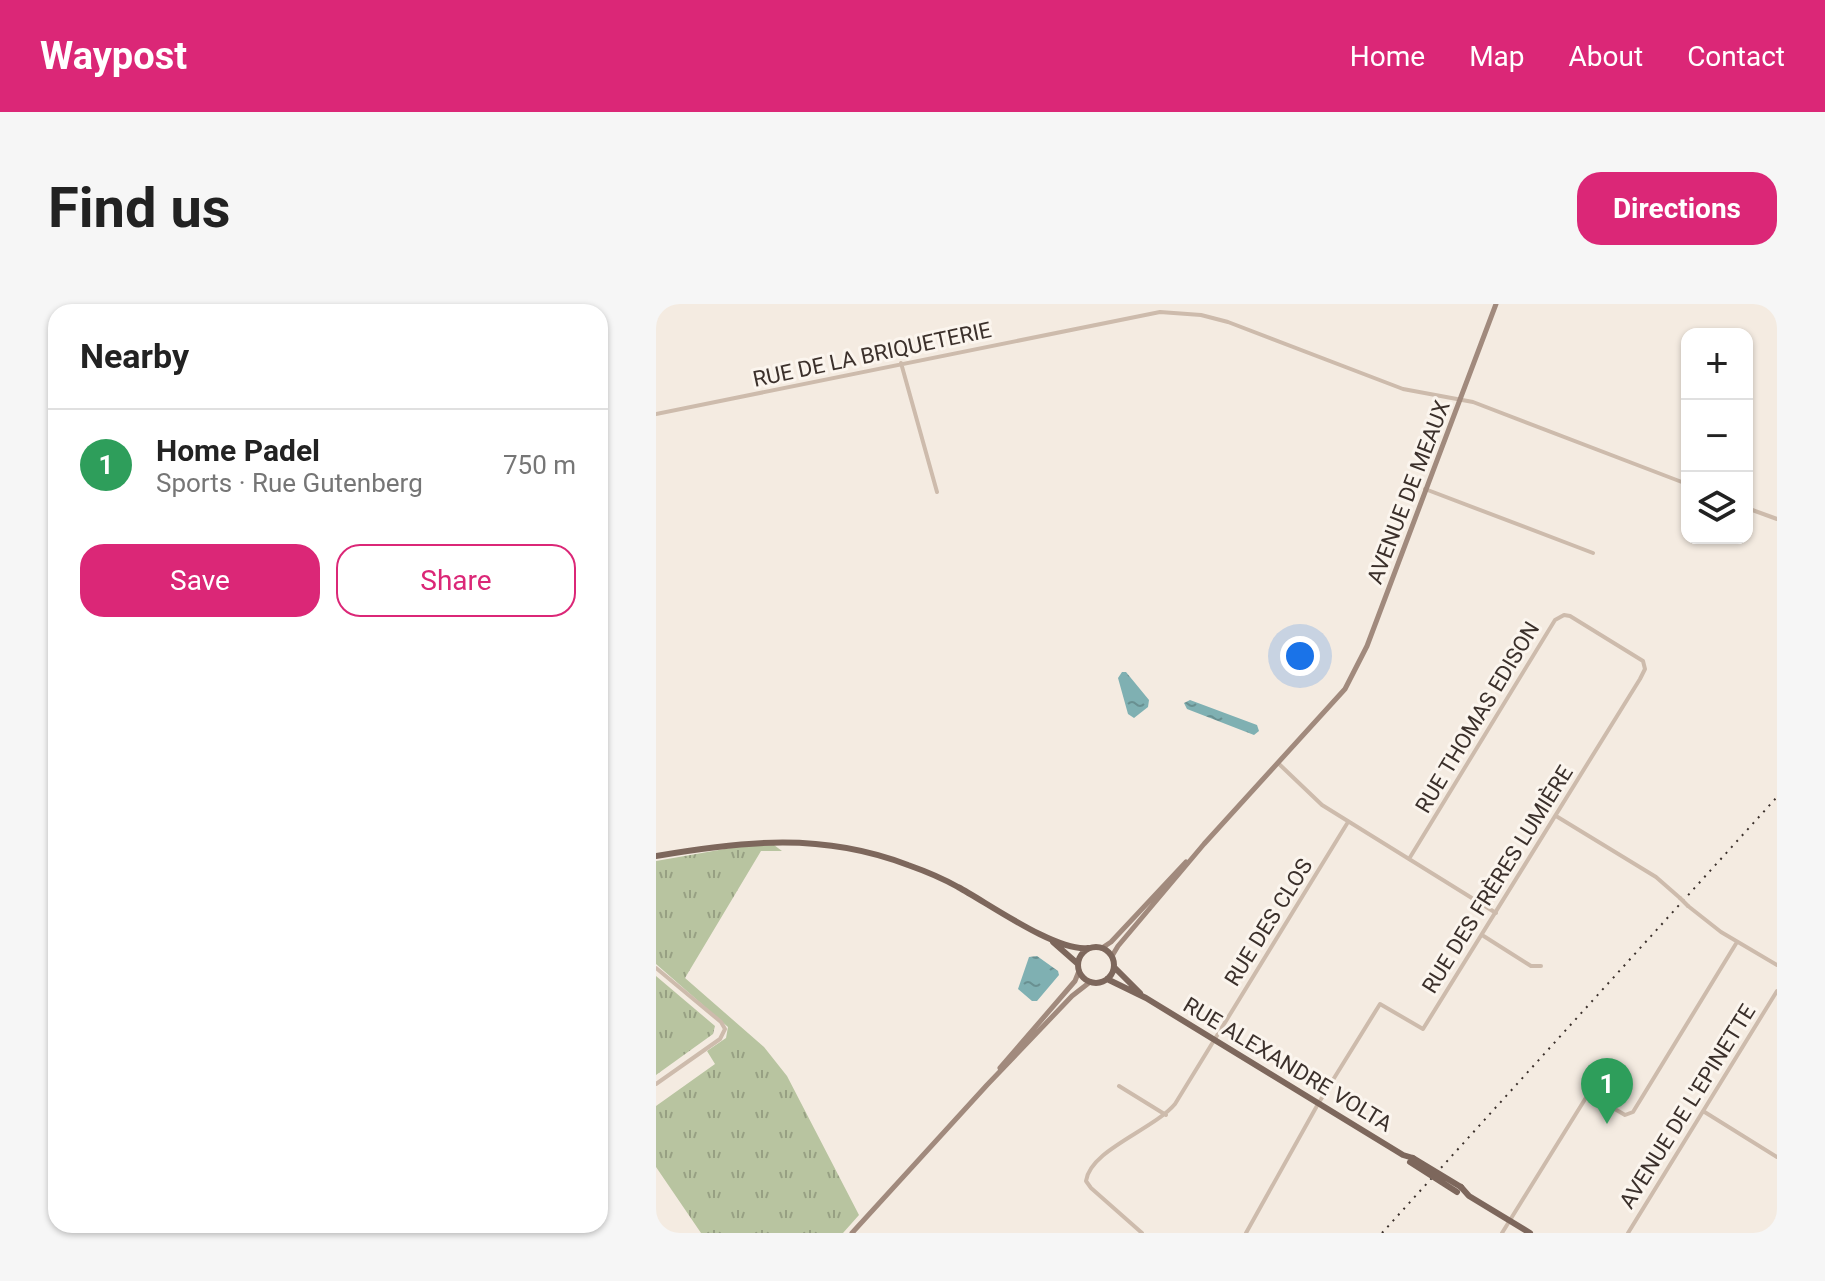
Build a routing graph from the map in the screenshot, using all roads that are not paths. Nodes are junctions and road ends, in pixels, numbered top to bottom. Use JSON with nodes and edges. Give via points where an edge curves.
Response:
{"nodes":[{"id":1,"x":1161,"y":304,"type":"edge"},
{"id":2,"x":1496,"y":304,"type":"edge"},
{"id":3,"x":1160,"y":312,"type":"junction"},
{"id":4,"x":901,"y":363,"type":"junction"},
{"id":5,"x":1460,"y":398,"type":"junction"},
{"id":6,"x":656,"y":414,"type":"edge"},
{"id":7,"x":1681,"y":482,"type":"edge"},
{"id":8,"x":1425,"y":489,"type":"junction"},
{"id":9,"x":937,"y":492,"type":"dead end"},
{"id":10,"x":1753,"y":510,"type":"edge"},
{"id":11,"x":1777,"y":519,"type":"edge"},
{"id":12,"x":1593,"y":553,"type":"dead end"},
{"id":13,"x":1585,"y":624,"type":"joint"},
{"id":14,"x":1278,"y":763,"type":"junction"},
{"id":15,"x":1556,"y":816,"type":"junction"},
{"id":16,"x":1348,"y":822,"type":"junction"},
{"id":17,"x":1204,"y":844,"type":"junction"},
{"id":18,"x":656,"y":856,"type":"edge"},
{"id":19,"x":1409,"y":859,"type":"junction"},
{"id":20,"x":1496,"y":913,"type":"junction"},
{"id":21,"x":1044,"y":935,"type":"junction"},
{"id":22,"x":1482,"y":935,"type":"junction"},
{"id":23,"x":1737,"y":942,"type":"junction"},
{"id":24,"x":1088,"y":948,"type":"junction"},
{"id":25,"x":1102,"y":948,"type":"junction"},
{"id":26,"x":1112,"y":956,"type":"junction"},
{"id":27,"x":1777,"y":965,"type":"edge"},
{"id":28,"x":1114,"y":966,"type":"junction"},
{"id":29,"x":1541,"y":966,"type":"dead end"},
{"id":30,"x":1078,"y":967,"type":"junction"},
{"id":31,"x":656,"y":968,"type":"edge"},
{"id":32,"x":1107,"y":979,"type":"junction"},
{"id":33,"x":1090,"y":982,"type":"junction"},
{"id":34,"x":1776,"y":995,"type":"edge"},
{"id":35,"x":1146,"y":998,"type":"junction"},
{"id":36,"x":1215,"y":1039,"type":"junction"},
{"id":37,"x":656,"y":1084,"type":"edge"},
{"id":38,"x":987,"y":1085,"type":"junction"},
{"id":39,"x":1119,"y":1086,"type":"dead end"},
{"id":40,"x":1318,"y":1104,"type":"junction"},
{"id":41,"x":1703,"y":1111,"type":"junction"},
{"id":42,"x":1166,"y":1115,"type":"junction"},
{"id":43,"x":1777,"y":1157,"type":"edge"},
{"id":44,"x":1510,"y":1221,"type":"junction"},
{"id":45,"x":852,"y":1233,"type":"edge"},
{"id":46,"x":1142,"y":1233,"type":"edge"},
{"id":47,"x":1246,"y":1233,"type":"edge"},
{"id":48,"x":1502,"y":1233,"type":"edge"},
{"id":49,"x":1530,"y":1233,"type":"edge"},
{"id":50,"x":1628,"y":1233,"type":"edge"}],
"edges":[{"from":1,"to":3,"type":"street"},
{"from":2,"to":5,"type":"street","name":"AVENUE DE MEAUX"},
{"from":3,"to":4,"type":"street","name":"RUE DE LA BRIQUETERIE"},
{"from":3,"to":5,"type":"street","name":"RUE DE LA BRIQUETERIE","via":[[1228,322],[1403,389]]},
{"from":4,"to":6,"type":"street","name":"RUE DE LA BRIQUETERIE"},
{"from":4,"to":9,"type":"street"},
{"from":5,"to":7,"type":"street","name":"RUE DE LA BRIQUETERIE"},
{"from":5,"to":8,"type":"street","name":"AVENUE DE MEAUX"},
{"from":8,"to":12,"type":"street"},
{"from":8,"to":14,"type":"street","name":"AVENUE DE MEAUX","via":[[1367,646],[1345,689]]},
{"from":10,"to":11,"type":"street"},
{"from":13,"to":15,"type":"street","name":"RUE DES FRÈRES LUMIÈRE","via":[[1643,661],[1645,669]]},
{"from":13,"to":19,"type":"street","name":"RUE THOMAS EDISON","via":[[1564,615],[1555,620]]},
{"from":14,"to":16,"type":"street"},
{"from":14,"to":17,"type":"street","name":"AVENUE DE MEAUX"},
{"from":15,"to":20,"type":"street","name":"RUE DES FRÈRES LUMIÈRE"},
{"from":15,"to":23,"type":"street","bridge":true,"via":[[1656,877]]},
{"from":16,"to":19,"type":"street"},
{"from":16,"to":36,"type":"street","name":"RUE DES CLOS"},
{"from":17,"to":25,"type":"street"},
{"from":17,"to":26,"type":"street"},
{"from":18,"to":21,"type":"main road","via":[[756,841],[843,847],[936,876]]},
{"from":19,"to":20,"type":"street"},
{"from":20,"to":22,"type":"street","name":"RUE DES FRÈRES LUMIÈRE"},
{"from":21,"to":24,"type":"main road","via":[[1073,948]]},
{"from":21,"to":30,"type":"main road"},
{"from":22,"to":29,"type":"street","via":[[1531,966]]},
{"from":22,"to":40,"type":"street","name":"RUE DES FRÈRES LUMIÈRE","via":[[1423,1029],[1380,1004]]},
{"from":23,"to":27,"type":"street"},
{"from":23,"to":44,"type":"street","via":[[1633,1112],[1625,1115],[1587,1096]]},
{"from":24,"to":25,"type":"main road"},
{"from":24,"to":30,"type":"main road"},
{"from":25,"to":26,"type":"main road"},
{"from":26,"to":28,"type":"main road"},
{"from":28,"to":32,"type":"main road"},
{"from":28,"to":35,"type":"main road","name":"RUE ALEXANDRE VOLTA"},
{"from":30,"to":33,"type":"main road"},
{"from":30,"to":38,"type":"street","via":[[1075,981]]},
{"from":31,"to":37,"type":"street","via":[[725,1029],[720,1039]]},
{"from":32,"to":33,"type":"main road"},
{"from":32,"to":35,"type":"main road","name":"RUE ALEXANDRE VOLTA"},
{"from":33,"to":38,"type":"street"},
{"from":34,"to":41,"type":"street","name":"AVENUE DE L'EPINETTE"},
{"from":35,"to":36,"type":"main road","name":"RUE ALEXANDRE VOLTA"},
{"from":36,"to":40,"type":"main road","name":"RUE ALEXANDRE VOLTA"},
{"from":36,"to":42,"type":"street","name":"RUE DES CLOS"},
{"from":38,"to":45,"type":"street"},
{"from":39,"to":42,"type":"street"},
{"from":40,"to":44,"type":"main road","name":"RUE ALEXANDRE VOLTA","bridge":true},
{"from":40,"to":47,"type":"street"},
{"from":41,"to":43,"type":"street"},
{"from":41,"to":50,"type":"street","name":"AVENUE DE L'EPINETTE"},
{"from":42,"to":46,"type":"street","via":[[1097,1159],[1087,1171],[1091,1188]]},
{"from":44,"to":48,"type":"street"},
{"from":44,"to":49,"type":"main road","name":"RUE ALEXANDRE VOLTA"}]}
